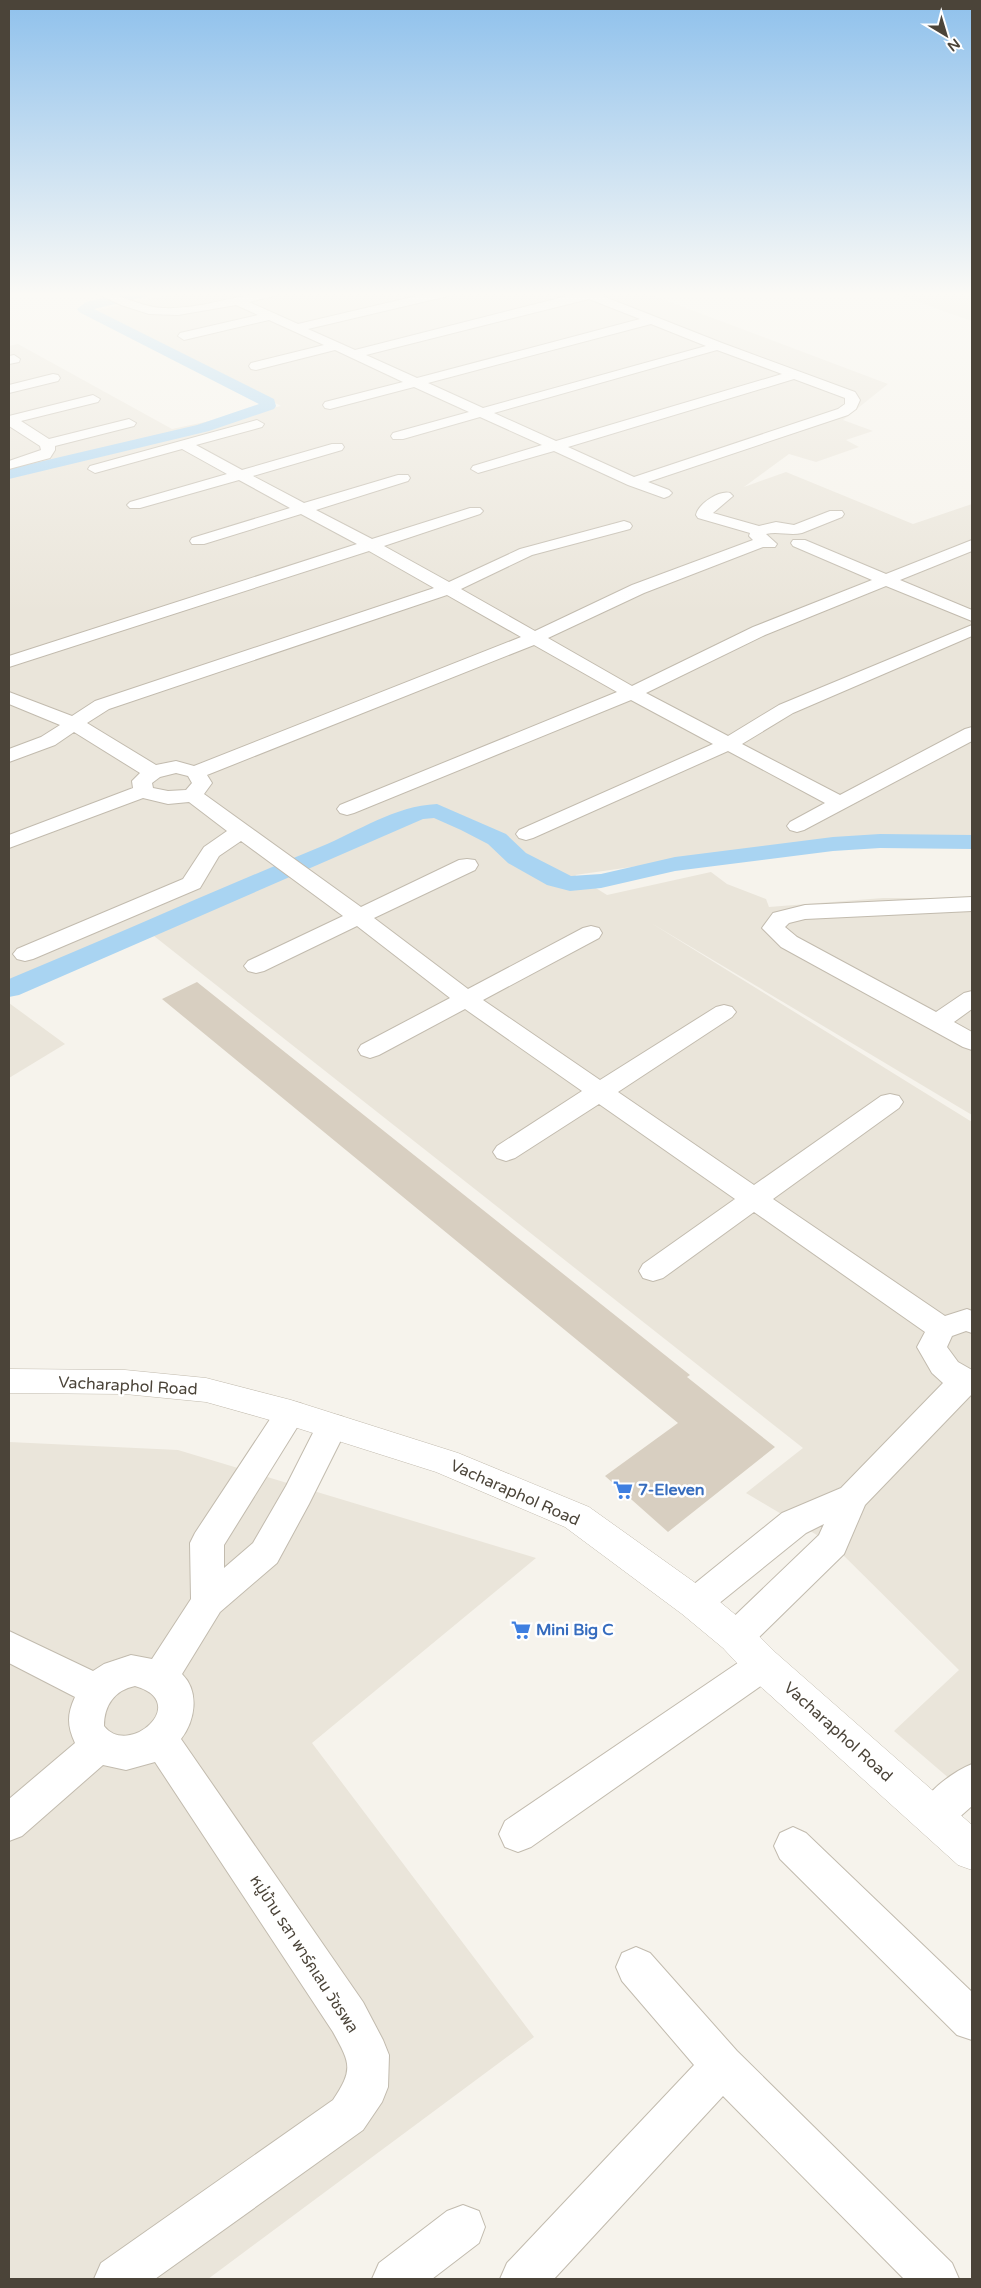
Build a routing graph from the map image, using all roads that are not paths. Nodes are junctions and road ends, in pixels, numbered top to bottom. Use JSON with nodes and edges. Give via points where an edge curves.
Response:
{"nodes":[{"id":1,"x":90,"y":400,"type":"edge"},
{"id":2,"x":350,"y":400,"type":"edge"},
{"id":3,"x":455,"y":400,"type":"edge"},
{"id":4,"x":530,"y":400,"type":"edge"},
{"id":5,"x":709,"y":400,"type":"edge"},
{"id":6,"x":853,"y":400,"type":"edge"},
{"id":7,"x":330,"y":405,"type":"dead end"},
{"id":8,"x":484,"y":413,"type":"junction"},
{"id":9,"x":9,"y":420,"type":"edge"},
{"id":10,"x":129,"y":423,"type":"dead end"},
{"id":11,"x":257,"y":424,"type":"dead end"},
{"id":12,"x":398,"y":436,"type":"dead end"},
{"id":13,"x":47,"y":444,"type":"junction"},
{"id":14,"x":184,"y":445,"type":"junction"},
{"id":15,"x":557,"y":445,"type":"junction"},
{"id":16,"x":337,"y":447,"type":"dead end"},
{"id":17,"x":9,"y":465,"type":"edge"},
{"id":18,"x":478,"y":468,"type":"dead end"},
{"id":19,"x":96,"y":470,"type":"dead end"},
{"id":20,"x":241,"y":475,"type":"junction"},
{"id":21,"x":403,"y":478,"type":"dead end"},
{"id":22,"x":633,"y":482,"type":"junction"},
{"id":23,"x":664,"y":493,"type":"dead end"},
{"id":24,"x":725,"y":496,"type":"dead end"},
{"id":25,"x":134,"y":505,"type":"dead end"},
{"id":26,"x":302,"y":509,"type":"junction"},
{"id":27,"x":475,"y":511,"type":"dead end"},
{"id":28,"x":836,"y":514,"type":"dead end"},
{"id":29,"x":624,"y":526,"type":"dead end"},
{"id":30,"x":761,"y":536,"type":"junction"},
{"id":31,"x":798,"y":536,"type":"junction"},
{"id":32,"x":198,"y":541,"type":"dead end"},
{"id":33,"x":972,"y":545,"type":"edge"},
{"id":34,"x":372,"y":546,"type":"junction"},
{"id":35,"x":886,"y":579,"type":"junction"},
{"id":36,"x":448,"y":589,"type":"junction"},
{"id":37,"x":972,"y":616,"type":"edge"},
{"id":38,"x":972,"y":630,"type":"edge"},
{"id":39,"x":535,"y":638,"type":"junction"},
{"id":40,"x":9,"y":662,"type":"edge"},
{"id":41,"x":632,"y":693,"type":"junction"},
{"id":42,"x":9,"y":698,"type":"edge"},
{"id":43,"x":75,"y":724,"type":"junction"},
{"id":44,"x":972,"y":733,"type":"edge"},
{"id":45,"x":728,"y":744,"type":"junction"},
{"id":46,"x":9,"y":756,"type":"edge"},
{"id":47,"x":153,"y":772,"type":"junction"},
{"id":48,"x":196,"y":772,"type":"junction"},
{"id":49,"x":144,"y":791,"type":"junction"},
{"id":50,"x":194,"y":794,"type":"junction"},
{"id":51,"x":840,"y":803,"type":"junction"},
{"id":52,"x":347,"y":809,"type":"dead end"},
{"id":53,"x":797,"y":826,"type":"dead end"},
{"id":54,"x":243,"y":832,"type":"junction"},
{"id":55,"x":526,"y":834,"type":"dead end"},
{"id":56,"x":9,"y":842,"type":"edge"},
{"id":57,"x":467,"y":865,"type":"dead end"},
{"id":58,"x":972,"y":904,"type":"edge"},
{"id":59,"x":358,"y":916,"type":"junction"},
{"id":60,"x":591,"y":933,"type":"dead end"},
{"id":61,"x":25,"y":954,"type":"dead end"},
{"id":62,"x":256,"y":966,"type":"dead end"},
{"id":63,"x":972,"y":998,"type":"edge"},
{"id":64,"x":466,"y":999,"type":"junction"},
{"id":65,"x":724,"y":1012,"type":"dead end"},
{"id":66,"x":938,"y":1022,"type":"junction"},
{"id":67,"x":972,"y":1042,"type":"edge"},
{"id":68,"x":370,"y":1050,"type":"dead end"},
{"id":69,"x":598,"y":1092,"type":"junction"},
{"id":70,"x":890,"y":1102,"type":"dead end"},
{"id":71,"x":506,"y":1152,"type":"dead end"},
{"id":72,"x":754,"y":1198,"type":"junction"},
{"id":73,"x":653,"y":1271,"type":"dead end"},
{"id":74,"x":972,"y":1322,"type":"edge"},
{"id":75,"x":941,"y":1328,"type":"junction"},
{"id":76,"x":9,"y":1381,"type":"edge"},
{"id":77,"x":968,"y":1381,"type":"edge"},
{"id":78,"x":291,"y":1413,"type":"junction"},
{"id":79,"x":332,"y":1426,"type":"junction"},
{"id":80,"x":852,"y":1497,"type":"junction"},
{"id":81,"x":208,"y":1602,"type":"junction"},
{"id":82,"x":695,"y":1603,"type":"junction"},
{"id":83,"x":736,"y":1637,"type":"junction"},
{"id":84,"x":9,"y":1646,"type":"edge"},
{"id":85,"x":763,"y":1665,"type":"junction"},
{"id":86,"x":161,"y":1676,"type":"junction"},
{"id":87,"x":96,"y":1690,"type":"junction"},
{"id":88,"x":160,"y":1739,"type":"junction"},
{"id":89,"x":99,"y":1746,"type":"junction"},
{"id":90,"x":972,"y":1782,"type":"edge"},
{"id":91,"x":933,"y":1816,"type":"junction"},
{"id":92,"x":9,"y":1824,"type":"edge"},
{"id":93,"x":518,"y":1834,"type":"dead end"},
{"id":94,"x":793,"y":1846,"type":"dead end"},
{"id":95,"x":972,"y":1851,"type":"edge"},
{"id":96,"x":636,"y":1967,"type":"dead end"},
{"id":97,"x":972,"y":2020,"type":"edge"},
{"id":98,"x":722,"y":2066,"type":"junction"},
{"id":99,"x":463,"y":2227,"type":"dead end"},
{"id":100,"x":117,"y":2279,"type":"edge"},
{"id":101,"x":395,"y":2279,"type":"edge"},
{"id":102,"x":523,"y":2279,"type":"edge"},
{"id":103,"x":936,"y":2279,"type":"edge"}],
"edges":[{"from":1,"to":9,"type":"street"},
{"from":2,"to":7,"type":"street"},
{"from":3,"to":8,"type":"street"},
{"from":4,"to":8,"type":"street"},
{"from":5,"to":15,"type":"street"},
{"from":6,"to":22,"type":"street","via":[[851,406],[842,412]]},
{"from":8,"to":12,"type":"street"},
{"from":8,"to":15,"type":"street"},
{"from":9,"to":13,"type":"street"},
{"from":10,"to":13,"type":"street"},
{"from":11,"to":14,"type":"street"},
{"from":13,"to":17,"type":"street","via":[[48,450],[44,455]]},
{"from":14,"to":19,"type":"street"},
{"from":14,"to":20,"type":"street"},
{"from":15,"to":18,"type":"street"},
{"from":15,"to":22,"type":"street"},
{"from":16,"to":20,"type":"street"},
{"from":20,"to":25,"type":"street"},
{"from":20,"to":26,"type":"street"},
{"from":21,"to":26,"type":"street"},
{"from":22,"to":23,"type":"street"},
{"from":24,"to":30,"type":"street","via":[[704,515]]},
{"from":26,"to":32,"type":"street"},
{"from":26,"to":34,"type":"street"},
{"from":27,"to":34,"type":"street"},
{"from":28,"to":31,"type":"street"},
{"from":29,"to":36,"type":"street","via":[[526,552]]},
{"from":30,"to":31,"type":"street","via":[[782,546]]},
{"from":30,"to":39,"type":"street"},
{"from":31,"to":35,"type":"street"},
{"from":33,"to":35,"type":"street"},
{"from":34,"to":36,"type":"street"},
{"from":34,"to":40,"type":"street"},
{"from":35,"to":37,"type":"street"},
{"from":35,"to":41,"type":"street","via":[[759,632]]},
{"from":36,"to":39,"type":"street"},
{"from":36,"to":43,"type":"street","via":[[102,705]]},
{"from":38,"to":45,"type":"street","via":[[786,710]]},
{"from":39,"to":41,"type":"street"},
{"from":39,"to":48,"type":"street"},
{"from":41,"to":45,"type":"street"},
{"from":41,"to":52,"type":"street"},
{"from":42,"to":43,"type":"street"},
{"from":43,"to":46,"type":"street","via":[[48,741]]},
{"from":43,"to":47,"type":"street"},
{"from":44,"to":51,"type":"street"},
{"from":45,"to":51,"type":"street"},
{"from":45,"to":55,"type":"street"},
{"from":47,"to":48,"type":"street","via":[[176,767]]},
{"from":47,"to":49,"type":"street","via":[[142,781]]},
{"from":48,"to":50,"type":"street","via":[[202,783]]},
{"from":49,"to":50,"type":"street","via":[[156,797]]},
{"from":49,"to":56,"type":"street"},
{"from":50,"to":54,"type":"street"},
{"from":51,"to":53,"type":"street"},
{"from":54,"to":59,"type":"street"},
{"from":54,"to":61,"type":"street","via":[[224,840],[205,856],[192,883]]},
{"from":57,"to":59,"type":"street"},
{"from":58,"to":66,"type":"street","via":[[805,912],[781,918],[773,928],[789,942]]},
{"from":59,"to":62,"type":"street"},
{"from":59,"to":64,"type":"street"},
{"from":60,"to":64,"type":"street"},
{"from":63,"to":66,"type":"street"},
{"from":64,"to":68,"type":"street"},
{"from":64,"to":69,"type":"street"},
{"from":65,"to":69,"type":"street"},
{"from":66,"to":67,"type":"street"},
{"from":69,"to":71,"type":"street"},
{"from":69,"to":72,"type":"street"},
{"from":70,"to":72,"type":"street"},
{"from":72,"to":73,"type":"street"},
{"from":72,"to":75,"type":"street"},
{"from":74,"to":75,"type":"street","via":[[967,1320]]},
{"from":75,"to":77,"type":"street","via":[[932,1348],[942,1366]]},
{"from":76,"to":78,"type":"street","name":"Vacharaphol Road","via":[[125,1382],[206,1390]]},
{"from":77,"to":80,"type":"street"},
{"from":78,"to":79,"type":"street","name":"Vacharaphol Road"},
{"from":78,"to":81,"type":"street","via":[[207,1543]]},
{"from":79,"to":81,"type":"street","via":[[265,1553]]},
{"from":79,"to":82,"type":"street","name":"Vacharaphol Road","via":[[446,1462],[577,1517]]},
{"from":80,"to":82,"type":"street","via":[[794,1523]]},
{"from":80,"to":83,"type":"street","via":[[832,1544]]},
{"from":81,"to":86,"type":"street"},
{"from":82,"to":83,"type":"street","name":"Vacharaphol Road"},
{"from":83,"to":85,"type":"street","name":"Vacharaphol Road"},
{"from":84,"to":87,"type":"street"},
{"from":85,"to":91,"type":"street","name":"Vacharaphol Road"},
{"from":85,"to":93,"type":"street"},
{"from":86,"to":87,"type":"street","via":[[149,1671],[121,1673]]},
{"from":86,"to":88,"type":"street","via":[[170,1683],[178,1705],[176,1718]]},
{"from":87,"to":89,"type":"street","via":[[86,1714],[86,1726]]},
{"from":88,"to":89,"type":"street","via":[[149,1748],[136,1752],[110,1751]]},
{"from":88,"to":100,"type":"street","name":"หมู่บ้าน รสา พาร์คเลน วัชรพล","via":[[348,2017],[368,2055],[367,2087],[348,2115]]},
{"from":89,"to":92,"type":"street"},
{"from":90,"to":91,"type":"street"},
{"from":91,"to":95,"type":"street","name":"Vacharaphol Road"},
{"from":94,"to":97,"type":"street"},
{"from":96,"to":98,"type":"street"},
{"from":98,"to":102,"type":"street"},
{"from":98,"to":103,"type":"street"},
{"from":99,"to":101,"type":"street"}]}
